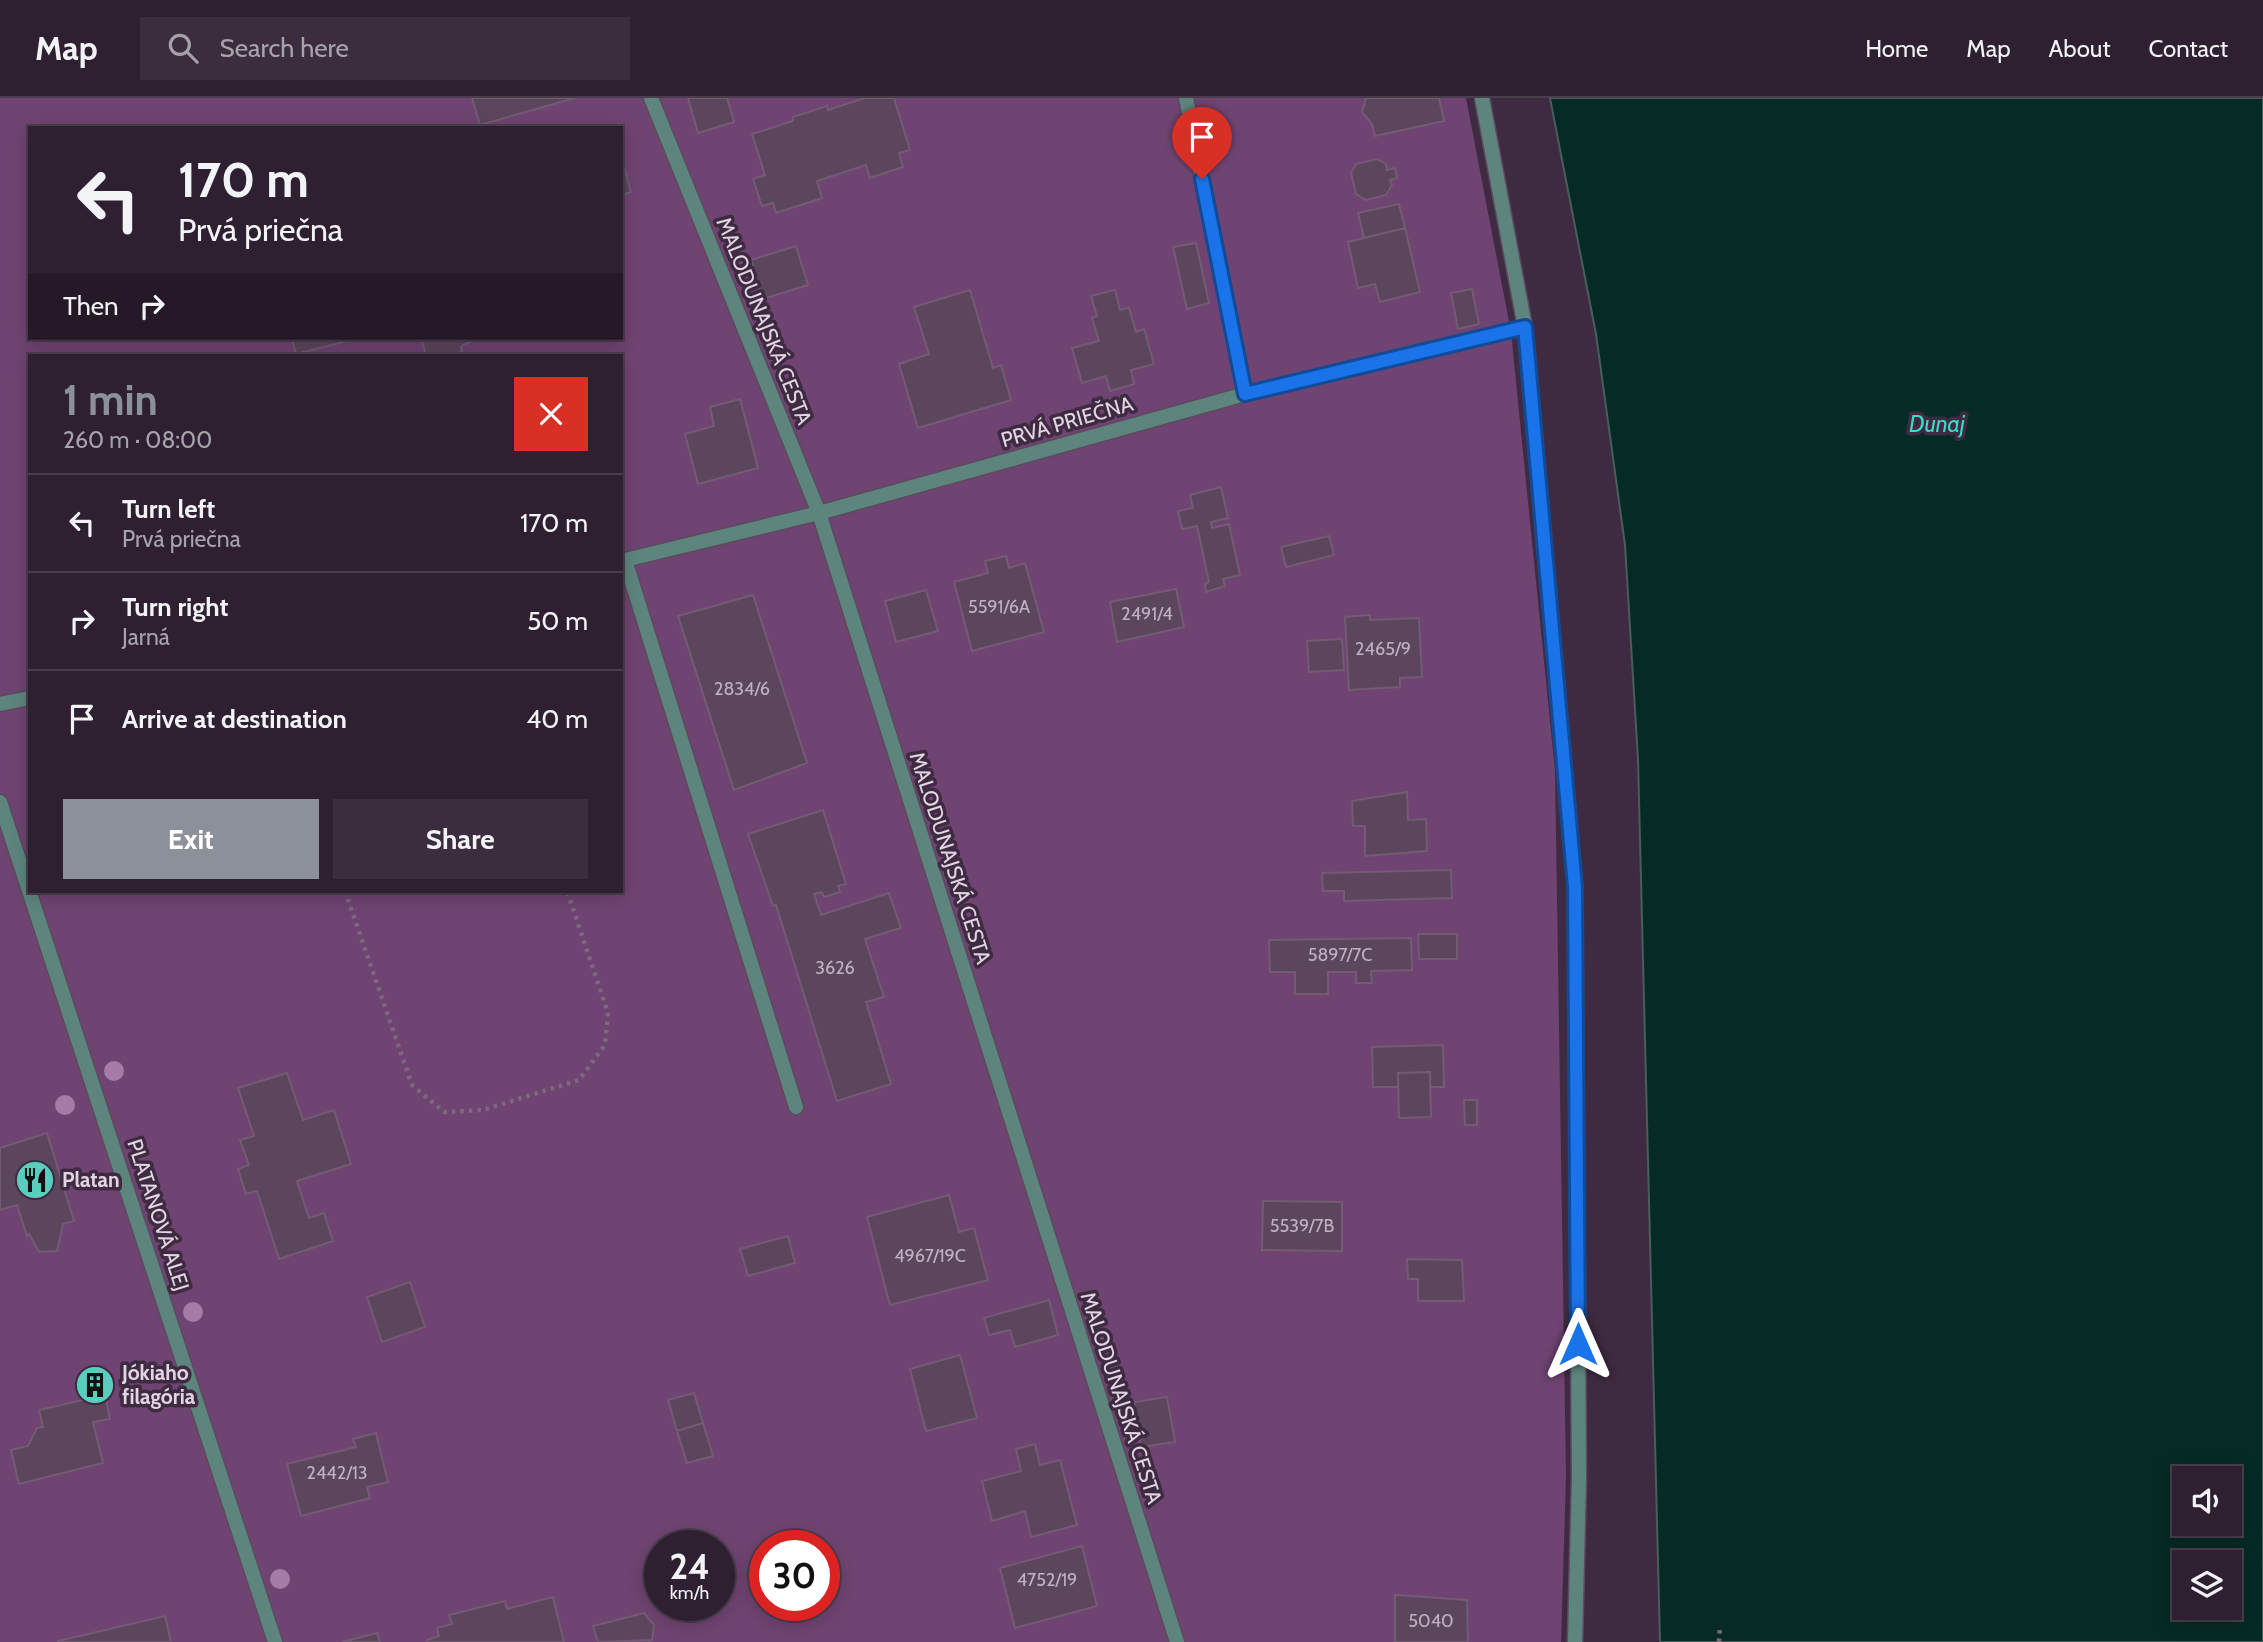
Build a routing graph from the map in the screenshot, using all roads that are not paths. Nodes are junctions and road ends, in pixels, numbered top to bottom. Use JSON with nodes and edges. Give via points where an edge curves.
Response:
{"nodes":[{"id":1,"x":651,"y":98,"type":"edge"},
{"id":2,"x":1186,"y":98,"type":"edge"},
{"id":3,"x":1482,"y":98,"type":"edge"},
{"id":4,"x":1525,"y":327,"type":"junction"},
{"id":5,"x":1245,"y":394,"type":"junction"},
{"id":6,"x":819,"y":513,"type":"junction"},
{"id":7,"x":623,"y":561,"type":"edge"},
{"id":8,"x":28,"y":698,"type":"edge"},
{"id":9,"x":0,"y":704,"type":"edge"},
{"id":10,"x":0,"y":802,"type":"edge"},
{"id":11,"x":28,"y":888,"type":"edge"},
{"id":12,"x":30,"y":893,"type":"edge"},
{"id":13,"x":796,"y":1107,"type":"dead end"},
{"id":14,"x":275,"y":1642,"type":"edge"},
{"id":15,"x":1177,"y":1642,"type":"edge"},
{"id":16,"x":1575,"y":1642,"type":"edge"}],
"edges":[{"from":1,"to":6,"type":"street","name":"MALODUNAJSKÁ CESTA"},
{"from":2,"to":5,"type":"street"},
{"from":3,"to":4,"type":"street"},
{"from":4,"to":5,"type":"street","name":"PRVÁ PRIEČNA"},
{"from":4,"to":16,"type":"street","via":[[1575,887],[1579,1464]]},
{"from":5,"to":6,"type":"street","name":"PRVÁ PRIEČNA"},
{"from":6,"to":7,"type":"street","name":"PRVÁ PRIEČNA"},
{"from":6,"to":15,"type":"street","name":"MALODUNAJSKÁ CESTA"},
{"from":7,"to":13,"type":"street"},
{"from":8,"to":9,"type":"street"},
{"from":10,"to":11,"type":"street","name":"PLATANOVÁ ALEJ"},
{"from":12,"to":14,"type":"street","name":"PLATANOVÁ ALEJ"}]}
